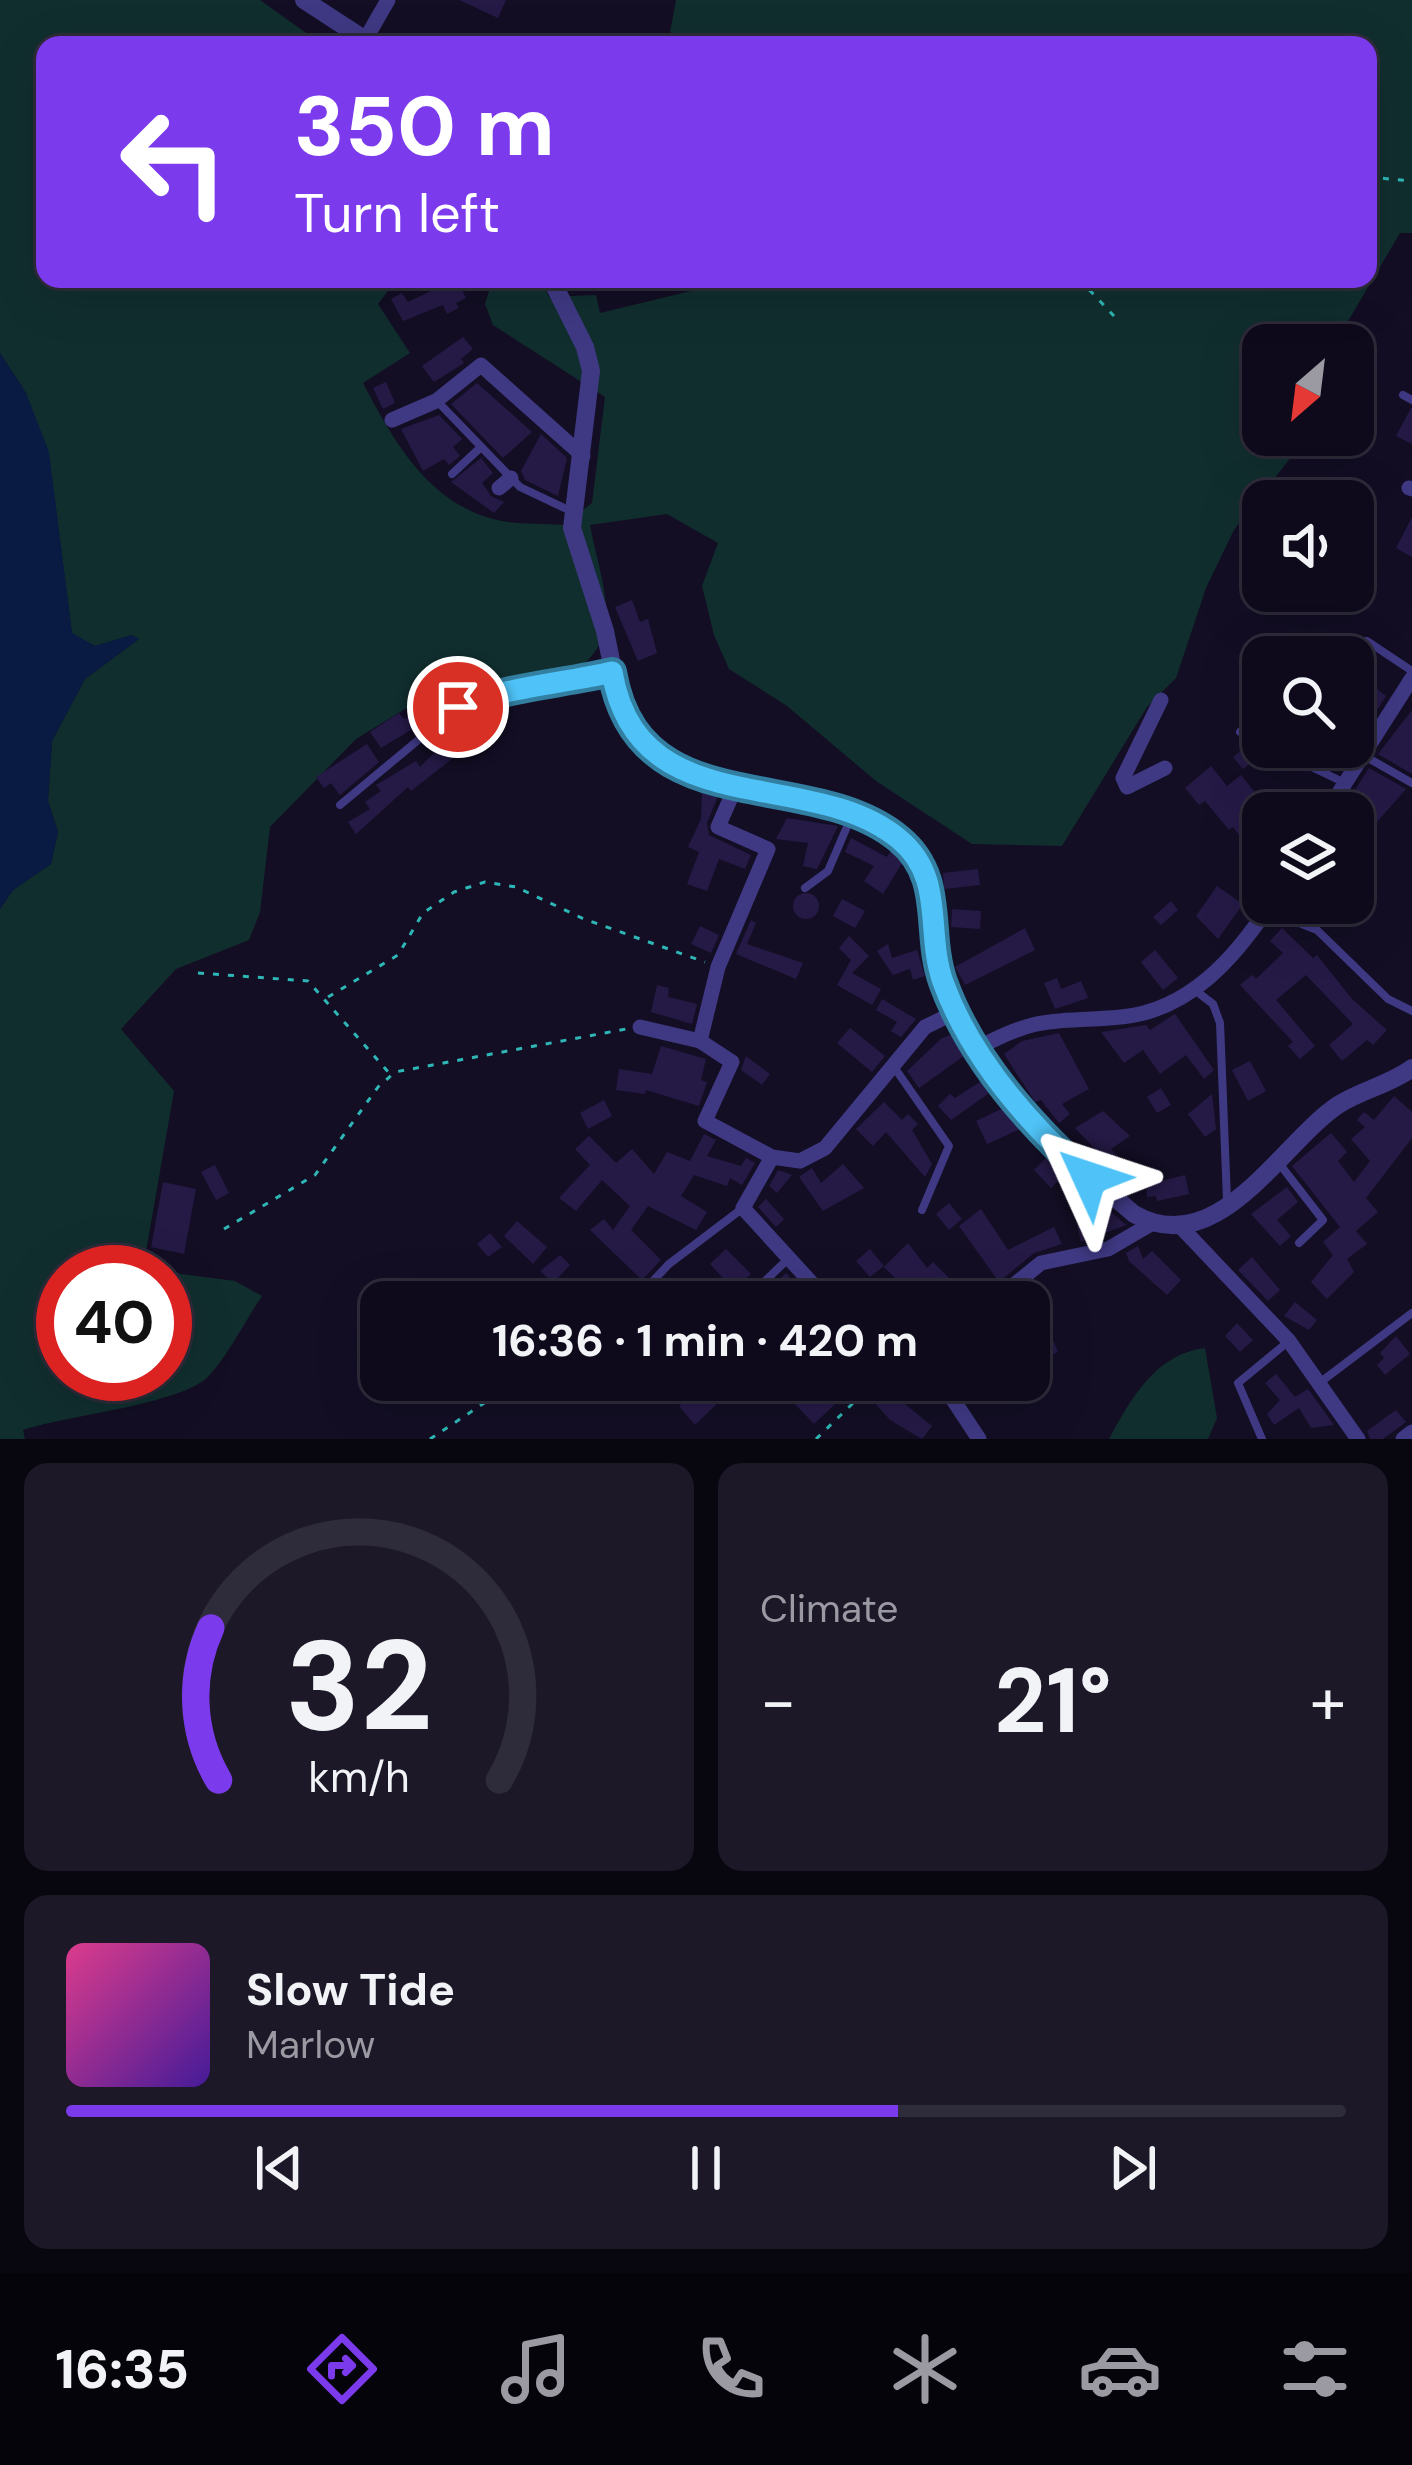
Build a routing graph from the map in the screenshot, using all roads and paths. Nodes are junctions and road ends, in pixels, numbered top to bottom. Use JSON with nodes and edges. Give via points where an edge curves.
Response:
{"nodes":[{"id":1,"x":304,"y":0,"type":"edge"},
{"id":2,"x":388,"y":0,"type":"edge"},
{"id":3,"x":360,"y":36,"type":"edge"},
{"id":4,"x":372,"y":36,"type":"edge"},
{"id":5,"x":1377,"y":178,"type":"edge"},
{"id":6,"x":1412,"y":181,"type":"edge"},
{"id":7,"x":556,"y":288,"type":"edge"},
{"id":8,"x":1088,"y":288,"type":"edge"},
{"id":9,"x":1114,"y":316,"type":"dead end"},
{"id":10,"x":436,"y":401,"type":"junction"},
{"id":11,"x":392,"y":420,"type":"dead end"},
{"id":12,"x":482,"y":447,"type":"junction"},
{"id":13,"x":583,"y":456,"type":"junction"},
{"id":14,"x":452,"y":474,"type":"dead end"},
{"id":15,"x":574,"y":512,"type":"junction"},
{"id":16,"x":1374,"y":646,"type":"edge"},
{"id":17,"x":612,"y":672,"type":"junction"},
{"id":18,"x":1412,"y":675,"type":"edge"},
{"id":19,"x":1161,"y":700,"type":"dead end"},
{"id":20,"x":1374,"y":734,"type":"edge"},
{"id":21,"x":1374,"y":761,"type":"edge"},
{"id":22,"x":1166,"y":768,"type":"dead end"},
{"id":23,"x":1314,"y":768,"type":"edge"},
{"id":24,"x":1353,"y":768,"type":"edge"},
{"id":25,"x":1344,"y":783,"type":"junction"},
{"id":26,"x":1412,"y":783,"type":"edge"},
{"id":27,"x":735,"y":788,"type":"junction"},
{"id":28,"x":1339,"y":792,"type":"edge"},
{"id":29,"x":340,"y":805,"type":"dead end"},
{"id":30,"x":853,"y":813,"type":"junction"},
{"id":31,"x":806,"y":888,"type":"dead end"},
{"id":32,"x":1253,"y":924,"type":"edge"},
{"id":33,"x":1304,"y":924,"type":"edge"},
{"id":34,"x":718,"y":967,"type":"junction"},
{"id":35,"x":198,"y":973,"type":"dead end"},
{"id":36,"x":1196,"y":991,"type":"junction"},
{"id":37,"x":328,"y":997,"type":"junction"},
{"id":38,"x":958,"y":1011,"type":"junction"},
{"id":39,"x":1412,"y":1011,"type":"edge"},
{"id":40,"x":640,"y":1027,"type":"joint"},
{"id":41,"x":700,"y":1041,"type":"junction"},
{"id":42,"x":980,"y":1047,"type":"junction"},
{"id":43,"x":894,"y":1067,"type":"junction"},
{"id":44,"x":1412,"y":1068,"type":"edge"},
{"id":45,"x":391,"y":1076,"type":"junction"},
{"id":46,"x":772,"y":1157,"type":"junction"},
{"id":47,"x":1278,"y":1162,"type":"junction"},
{"id":48,"x":1227,"y":1207,"type":"junction"},
{"id":49,"x":743,"y":1208,"type":"junction"},
{"id":50,"x":922,"y":1210,"type":"dead end"},
{"id":51,"x":1151,"y":1224,"type":"junction"},
{"id":52,"x":1179,"y":1225,"type":"junction"},
{"id":53,"x":224,"y":1229,"type":"dead end"},
{"id":54,"x":1299,"y":1244,"type":"dead end"},
{"id":55,"x":787,"y":1260,"type":"junction"},
{"id":56,"x":653,"y":1281,"type":"edge"},
{"id":57,"x":765,"y":1281,"type":"edge"},
{"id":58,"x":808,"y":1281,"type":"edge"},
{"id":59,"x":1018,"y":1281,"type":"edge"},
{"id":60,"x":1412,"y":1313,"type":"edge"},
{"id":61,"x":1289,"y":1341,"type":"junction"},
{"id":62,"x":1322,"y":1381,"type":"junction"},
{"id":63,"x":487,"y":1401,"type":"edge"},
{"id":64,"x":855,"y":1401,"type":"edge"},
{"id":65,"x":954,"y":1401,"type":"edge"},
{"id":66,"x":1412,"y":1432,"type":"edge"},
{"id":67,"x":430,"y":1439,"type":"edge"},
{"id":68,"x":816,"y":1439,"type":"edge"},
{"id":69,"x":979,"y":1439,"type":"edge"},
{"id":70,"x":1262,"y":1439,"type":"edge"},
{"id":71,"x":1358,"y":1439,"type":"edge"},
{"id":72,"x":1403,"y":1439,"type":"edge"}],
"edges":[{"from":1,"to":3,"type":"street"},
{"from":2,"to":4,"type":"street"},
{"from":5,"to":6,"type":"path"},
{"from":7,"to":13,"type":"street","via":[[591,371]]},
{"from":8,"to":9,"type":"path"},
{"from":10,"to":11,"type":"street"},
{"from":10,"to":12,"type":"lane"},
{"from":10,"to":13,"type":"street","via":[[481,365]]},
{"from":12,"to":14,"type":"lane"},
{"from":12,"to":15,"type":"lane","via":[[505,483]]},
{"from":13,"to":15,"type":"street"},
{"from":15,"to":17,"type":"street","via":[[577,555]]},
{"from":16,"to":18,"type":"lane"},
{"from":17,"to":27,"type":"street","via":[[623,719],[637,737],[680,767]]},
{"from":17,"to":29,"type":"lane","via":[[498,691],[458,707]]},
{"from":18,"to":20,"type":"street"},
{"from":19,"to":22,"type":"street","via":[[1123,778],[1127,788]]},
{"from":21,"to":26,"type":"lane"},
{"from":23,"to":25,"type":"lane"},
{"from":24,"to":25,"type":"street"},
{"from":25,"to":28,"type":"street"},
{"from":27,"to":30,"type":"street"},
{"from":27,"to":34,"type":"street","via":[[718,827],[768,849]]},
{"from":30,"to":31,"type":"lane","via":[[828,871]]},
{"from":30,"to":38,"type":"street","via":[[904,842],[928,874],[937,956]]},
{"from":32,"to":36,"type":"street"},
{"from":33,"to":39,"type":"lane"},
{"from":34,"to":37,"type":"path","via":[[485,882],[423,914],[398,955]]},
{"from":34,"to":41,"type":"street"},
{"from":35,"to":37,"type":"path","via":[[308,981]]},
{"from":36,"to":42,"type":"street","via":[[1126,1017],[1044,1018]]},
{"from":36,"to":48,"type":"lane","via":[[1220,1023]]},
{"from":37,"to":45,"type":"path"},
{"from":38,"to":42,"type":"street"},
{"from":38,"to":43,"type":"street","via":[[925,1027]]},
{"from":40,"to":41,"type":"street"},
{"from":40,"to":45,"type":"path"},
{"from":41,"to":46,"type":"street","via":[[732,1062],[706,1121]]},
{"from":42,"to":51,"type":"street","via":[[1041,1135]]},
{"from":43,"to":46,"type":"street","via":[[825,1148],[800,1161]]},
{"from":43,"to":50,"type":"lane","via":[[949,1146]]},
{"from":44,"to":47,"type":"street","via":[[1341,1103]]},
{"from":45,"to":53,"type":"path","via":[[315,1175]]},
{"from":46,"to":49,"type":"street"},
{"from":47,"to":48,"type":"street"},
{"from":47,"to":54,"type":"lane","via":[[1323,1220]]},
{"from":48,"to":52,"type":"street"},
{"from":49,"to":55,"type":"street"},
{"from":49,"to":56,"type":"lane"},
{"from":51,"to":52,"type":"street"},
{"from":51,"to":59,"type":"street","via":[[1108,1249],[1040,1263]]},
{"from":52,"to":61,"type":"street"},
{"from":55,"to":57,"type":"lane"},
{"from":55,"to":58,"type":"street"},
{"from":60,"to":62,"type":"lane"},
{"from":61,"to":62,"type":"street"},
{"from":61,"to":70,"type":"lane","via":[[1238,1383]]},
{"from":62,"to":71,"type":"street"},
{"from":63,"to":67,"type":"path"},
{"from":64,"to":68,"type":"path"},
{"from":65,"to":69,"type":"street"},
{"from":66,"to":72,"type":"street"}]}
